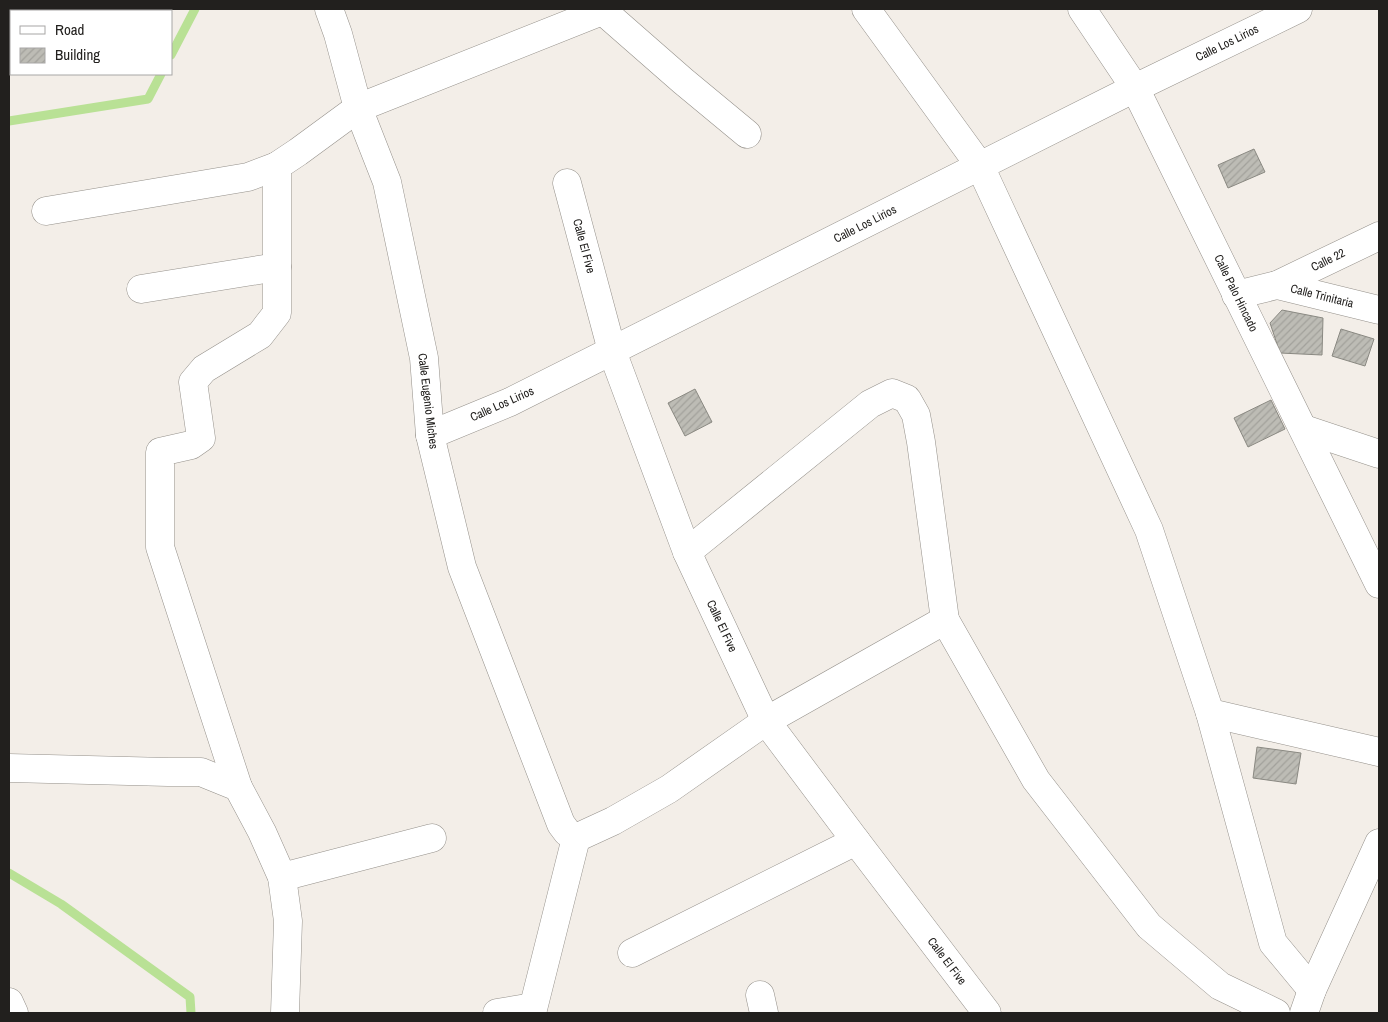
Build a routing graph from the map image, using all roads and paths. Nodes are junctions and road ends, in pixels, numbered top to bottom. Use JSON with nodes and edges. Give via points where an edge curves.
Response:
{"nodes":[{"id":1,"x":329,"y":9,"type":"edge"},
{"id":2,"x":866,"y":9,"type":"edge"},
{"id":3,"x":1082,"y":9,"type":"edge"},
{"id":4,"x":1298,"y":9,"type":"edge"},
{"id":5,"x":605,"y":10,"type":"edge"},
{"id":6,"x":1135,"y":88,"type":"junction"},
{"id":7,"x":358,"y":108,"type":"junction"},
{"id":8,"x":747,"y":134,"type":"dead end"},
{"id":9,"x":276,"y":166,"type":"junction"},
{"id":10,"x":980,"y":166,"type":"junction"},
{"id":11,"x":567,"y":183,"type":"dead end"},
{"id":12,"x":46,"y":211,"type":"dead end"},
{"id":13,"x":1379,"y":236,"type":"edge"},
{"id":14,"x":277,"y":267,"type":"junction"},
{"id":15,"x":1277,"y":285,"type":"junction"},
{"id":16,"x":141,"y":289,"type":"dead end"},
{"id":17,"x":1236,"y":295,"type":"junction"},
{"id":18,"x":1379,"y":310,"type":"edge"},
{"id":19,"x":612,"y":351,"type":"junction"},
{"id":20,"x":1304,"y":429,"type":"junction"},
{"id":21,"x":430,"y":435,"type":"junction"},
{"id":22,"x":1379,"y":454,"type":"edge"},
{"id":23,"x":687,"y":552,"type":"junction"},
{"id":24,"x":1379,"y":584,"type":"edge"},
{"id":25,"x":945,"y":620,"type":"junction"},
{"id":26,"x":1210,"y":713,"type":"junction"},
{"id":27,"x":766,"y":721,"type":"junction"},
{"id":28,"x":1379,"y":752,"type":"edge"},
{"id":29,"x":9,"y":768,"type":"edge"},
{"id":30,"x":238,"y":787,"type":"junction"},
{"id":31,"x":432,"y":838,"type":"dead end"},
{"id":32,"x":576,"y":838,"type":"junction"},
{"id":33,"x":856,"y":841,"type":"junction"},
{"id":34,"x":1379,"y":843,"type":"edge"},
{"id":35,"x":282,"y":876,"type":"junction"},
{"id":36,"x":632,"y":953,"type":"dead end"},
{"id":37,"x":9,"y":1002,"type":"edge"},
{"id":38,"x":1308,"y":1002,"type":"edge"},
{"id":39,"x":533,"y":1010,"type":"edge"},
{"id":40,"x":14,"y":1013,"type":"edge"},
{"id":41,"x":285,"y":1013,"type":"edge"},
{"id":42,"x":497,"y":1013,"type":"edge"},
{"id":43,"x":987,"y":1013,"type":"edge"},
{"id":44,"x":1276,"y":1013,"type":"edge"}],
"edges":[{"from":1,"to":7,"type":"street","name":"Calle Eugenio Miches"},
{"from":2,"to":10,"type":"street"},
{"from":3,"to":6,"type":"street","name":"Calle Palo Hincado"},
{"from":4,"to":6,"type":"street","name":"Calle Los Lirios"},
{"from":5,"to":7,"type":"street"},
{"from":5,"to":8,"type":"street"},
{"from":6,"to":10,"type":"street","name":"Calle Los Lirios"},
{"from":6,"to":17,"type":"street","name":"Calle Palo Hincado"},
{"from":7,"to":9,"type":"street"},
{"from":7,"to":21,"type":"street","name":"Calle Eugenio Miches","via":[[387,182],[424,358]]},
{"from":9,"to":12,"type":"street","via":[[248,177]]},
{"from":9,"to":14,"type":"street"},
{"from":10,"to":19,"type":"street","name":"Calle Los Lirios"},
{"from":10,"to":26,"type":"street","via":[[1149,530]]},
{"from":11,"to":19,"type":"street","name":"Calle El Five"},
{"from":13,"to":15,"type":"street","name":"Calle 22"},
{"from":14,"to":16,"type":"street"},
{"from":14,"to":30,"type":"street","via":[[277,313],[260,335],[204,369],[193,382],[201,438],[191,445],[160,452],[160,547]]},
{"from":15,"to":17,"type":"street","name":"Calle Trinitaria"},
{"from":15,"to":18,"type":"street","name":"Calle Trinitaria"},
{"from":17,"to":20,"type":"street","name":"Calle Palo Hincado"},
{"from":19,"to":21,"type":"street","name":"Calle Los Lirios","via":[[510,402]]},
{"from":19,"to":23,"type":"street","name":"Calle El Five"},
{"from":20,"to":22,"type":"street"},
{"from":20,"to":24,"type":"street","name":"Calle Palo Hincado"},
{"from":21,"to":32,"type":"street","name":"Calle Eugenio Miches","via":[[462,567],[561,824]]},
{"from":23,"to":25,"type":"street","via":[[870,404],[892,394],[907,399],[916,415]]},
{"from":23,"to":27,"type":"street","name":"Calle El Five"},
{"from":25,"to":27,"type":"street"},
{"from":25,"to":44,"type":"street","via":[[1036,780],[1149,926],[1220,986]]},
{"from":26,"to":28,"type":"street"},
{"from":26,"to":38,"type":"street","via":[[1273,943]]},
{"from":27,"to":32,"type":"street","via":[[669,789]]},
{"from":27,"to":33,"type":"street","name":"Calle El Five"},
{"from":29,"to":30,"type":"street","via":[[201,772]]},
{"from":30,"to":35,"type":"street"},
{"from":31,"to":35,"type":"street"},
{"from":32,"to":39,"type":"street"},
{"from":33,"to":36,"type":"street"},
{"from":33,"to":43,"type":"street","name":"Calle El Five"},
{"from":34,"to":38,"type":"street"},
{"from":35,"to":41,"type":"street","via":[[288,921]]},
{"from":37,"to":40,"type":"street"},
{"from":39,"to":42,"type":"street"}]}
